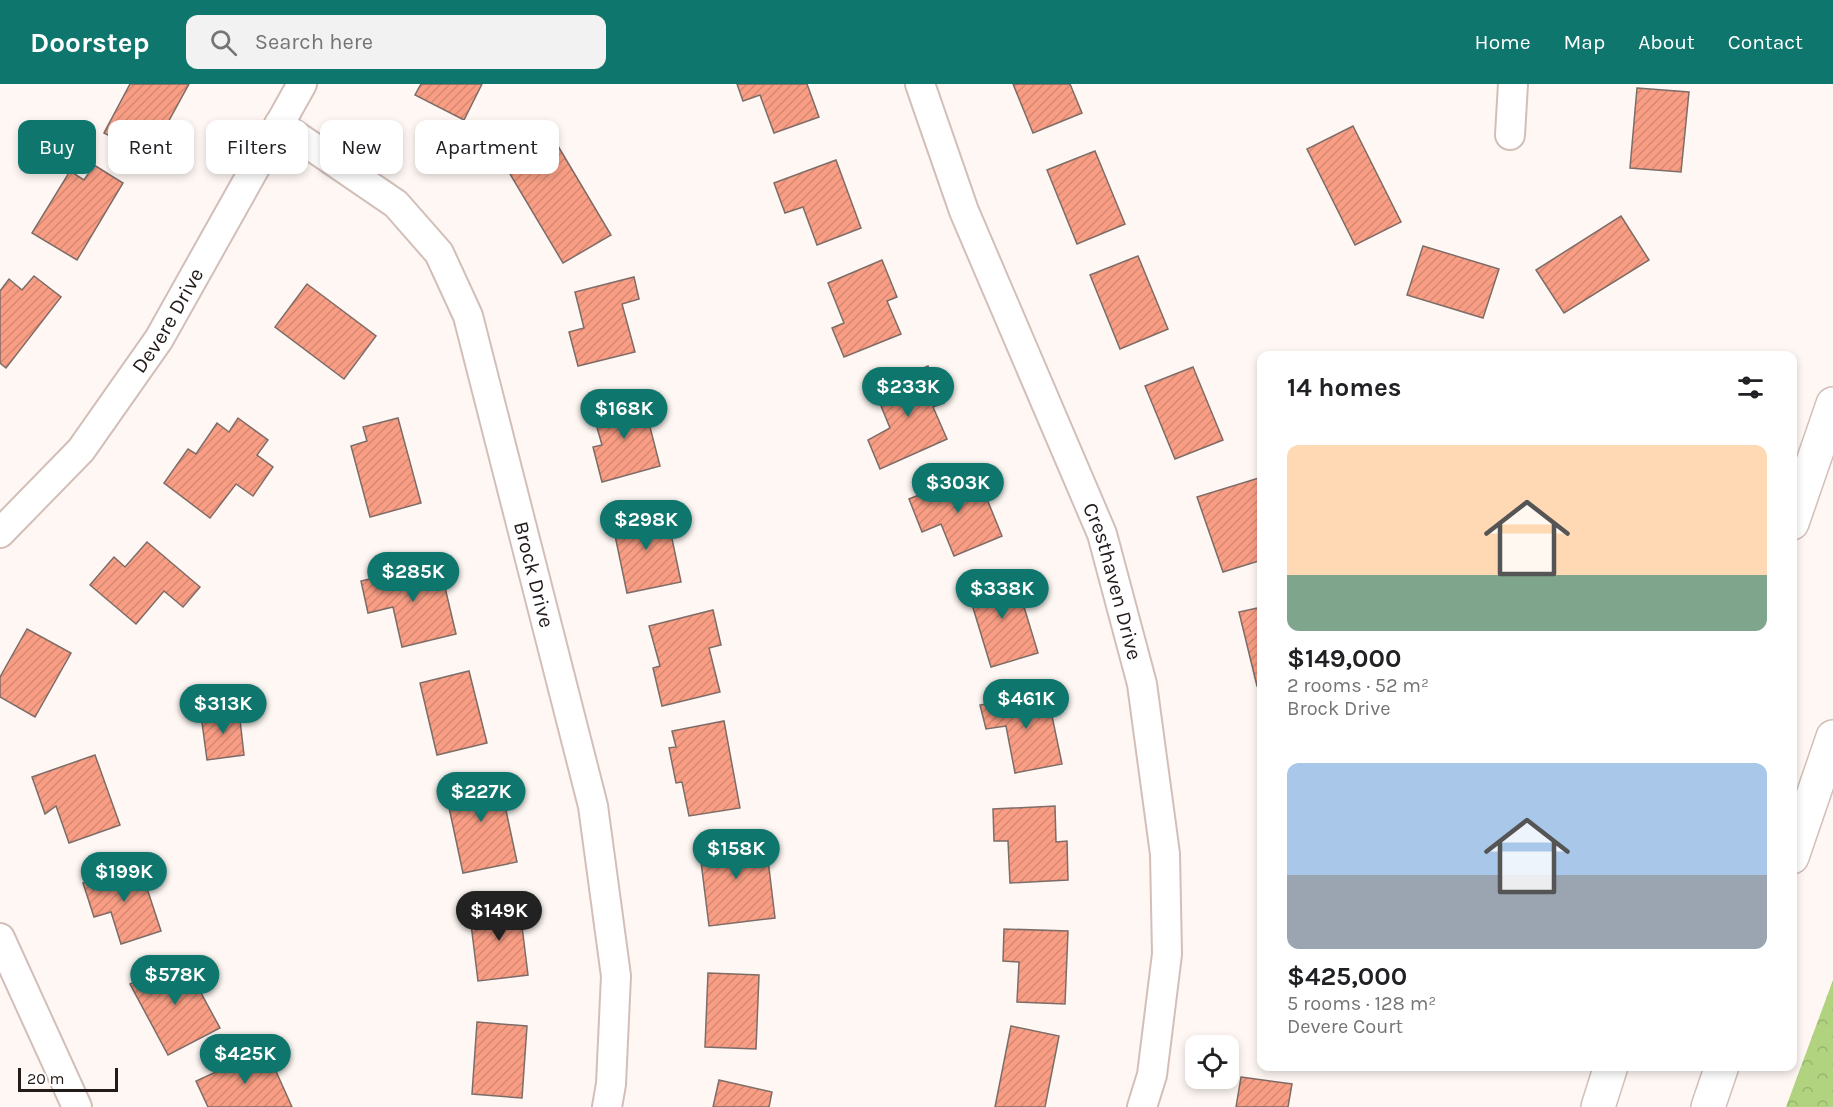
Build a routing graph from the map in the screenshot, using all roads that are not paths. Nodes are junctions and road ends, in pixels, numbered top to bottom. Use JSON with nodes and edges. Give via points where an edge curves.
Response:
{"nodes":[{"id":1,"x":302,"y":84,"type":"edge"},
{"id":2,"x":920,"y":84,"type":"edge"},
{"id":3,"x":1513,"y":84,"type":"edge"},
{"id":4,"x":281,"y":120,"type":"edge"},
{"id":5,"x":1510,"y":135,"type":"dead end"},
{"id":6,"x":308,"y":144,"type":"edge"},
{"id":7,"x":251,"y":174,"type":"edge"},
{"id":8,"x":1833,"y":404,"type":"edge"},
{"id":9,"x":1797,"y":508,"type":"edge"},
{"id":10,"x":0,"y":533,"type":"edge"},
{"id":11,"x":1833,"y":737,"type":"edge"},
{"id":12,"x":1797,"y":842,"type":"edge"},
{"id":13,"x":0,"y":938,"type":"edge"},
{"id":14,"x":1609,"y":1071,"type":"edge"},
{"id":15,"x":1720,"y":1071,"type":"edge"},
{"id":16,"x":77,"y":1107,"type":"edge"},
{"id":17,"x":607,"y":1107,"type":"edge"},
{"id":18,"x":1142,"y":1107,"type":"edge"},
{"id":19,"x":1598,"y":1107,"type":"edge"},
{"id":20,"x":1708,"y":1107,"type":"edge"}],
"edges":[{"from":1,"to":4,"type":"street","name":"Devere Drive"},
{"from":2,"to":18,"type":"street","name":"Cresthaven Drive","via":[[964,211],[1102,534],[1142,684],[1165,854],[1167,954],[1152,1075]]},
{"from":3,"to":5,"type":"street"},
{"from":6,"to":17,"type":"street","name":"Brock Drive","via":[[396,204],[439,253],[468,316],[593,807],[616,976]]},
{"from":7,"to":10,"type":"street","name":"Devere Drive","via":[[159,339],[81,450]]},
{"from":8,"to":9,"type":"highway"},
{"from":11,"to":12,"type":"highway"},
{"from":13,"to":16,"type":"street"},
{"from":14,"to":19,"type":"highway"},
{"from":15,"to":20,"type":"highway"}]}
